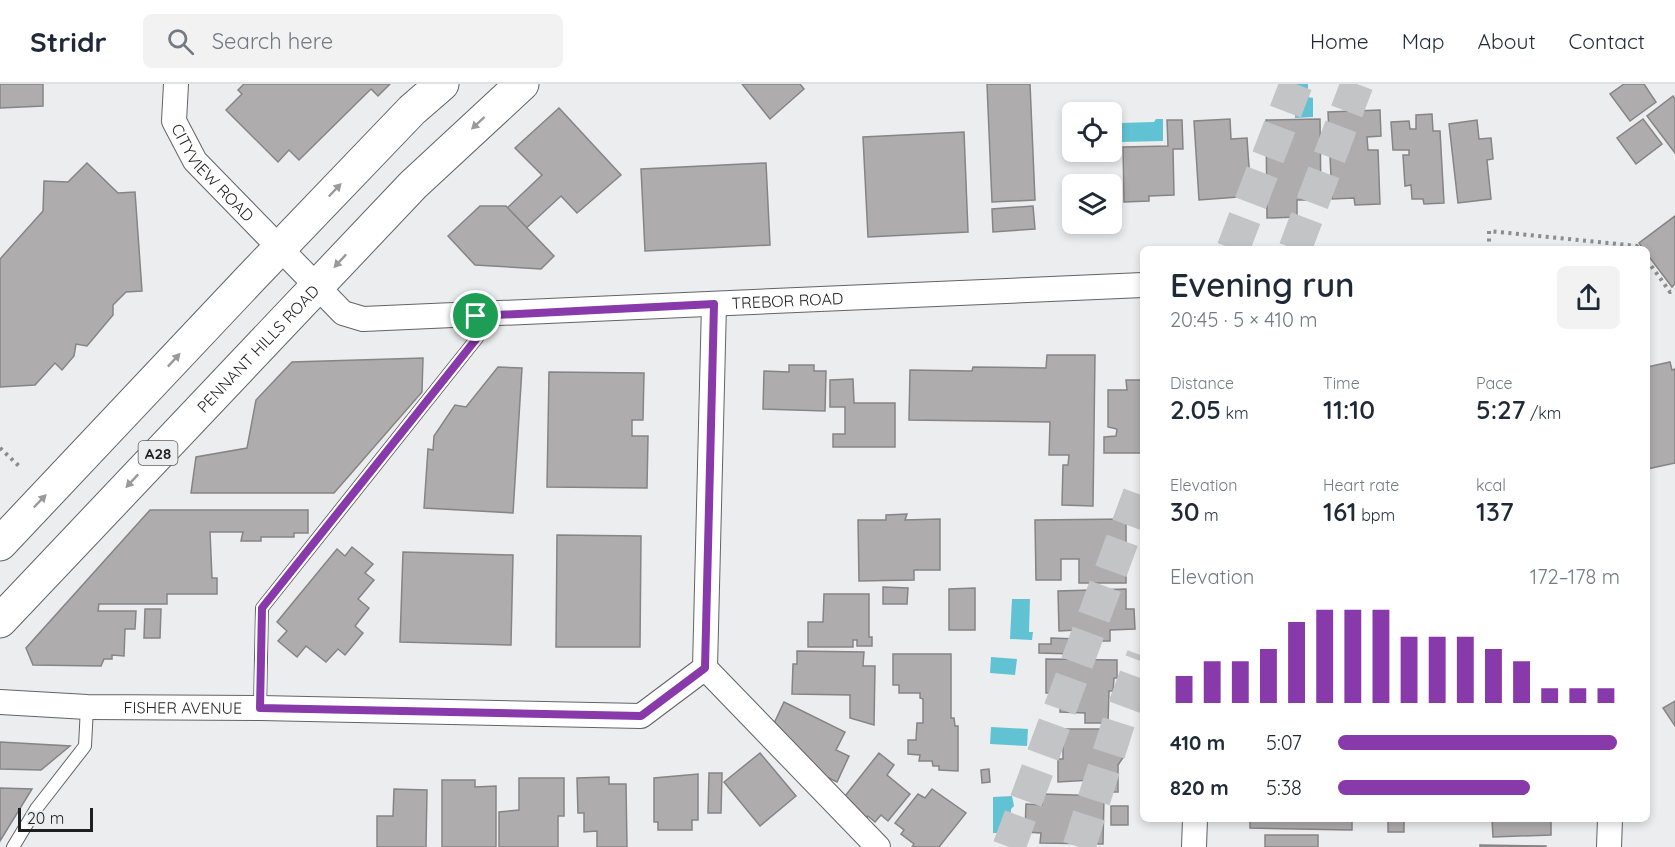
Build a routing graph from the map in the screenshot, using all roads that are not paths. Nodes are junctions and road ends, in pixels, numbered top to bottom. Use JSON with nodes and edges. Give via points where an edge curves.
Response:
{"nodes":[{"id":1,"x":176,"y":84,"type":"edge"},
{"id":2,"x":442,"y":84,"type":"edge"},
{"id":3,"x":522,"y":84,"type":"edge"},
{"id":4,"x":280,"y":247,"type":"junction"},
{"id":5,"x":1140,"y":285,"type":"edge"},
{"id":6,"x":317,"y":286,"type":"junction"},
{"id":7,"x":714,"y":304,"type":"junction"},
{"id":8,"x":476,"y":316,"type":"junction"},
{"id":9,"x":0,"y":544,"type":"edge"},
{"id":10,"x":0,"y":621,"type":"edge"},
{"id":11,"x":705,"y":668,"type":"junction"},
{"id":12,"x":0,"y":702,"type":"edge"},
{"id":13,"x":87,"y":707,"type":"junction"},
{"id":14,"x":260,"y":708,"type":"junction"},
{"id":15,"x":1195,"y":822,"type":"edge"},
{"id":16,"x":1610,"y":822,"type":"edge"},
{"id":17,"x":13,"y":847,"type":"edge"},
{"id":18,"x":878,"y":847,"type":"edge"},
{"id":19,"x":1194,"y":847,"type":"edge"},
{"id":20,"x":1610,"y":847,"type":"edge"}],
"edges":[{"from":1,"to":4,"type":"street","name":"CITYVIEW ROAD","via":[[174,121],[186,150]]},
{"from":4,"to":2,"type":"highway","one_way":true},
{"from":3,"to":6,"type":"highway","name":"PENNANT HILLS ROAD","number":"A28","one_way":true,"via":[[413,185]]},
{"from":4,"to":6,"type":"street","name":"TREBOR ROAD"},
{"from":9,"to":4,"type":"highway","one_way":true},
{"from":5,"to":7,"type":"street","name":"TREBOR ROAD"},
{"from":6,"to":8,"type":"street","name":"TREBOR ROAD","via":[[343,313],[363,319]]},
{"from":6,"to":10,"type":"highway","name":"PENNANT HILLS ROAD","number":"A28","one_way":true},
{"from":7,"to":8,"type":"street","name":"TREBOR ROAD"},
{"from":7,"to":11,"type":"street"},
{"from":8,"to":14,"type":"lane","via":[[477,338],[262,608]]},
{"from":11,"to":14,"type":"street","name":"FISHER AVENUE","via":[[641,716]]},
{"from":11,"to":18,"type":"street"},
{"from":12,"to":13,"type":"street","name":"FISHER AVENUE"},
{"from":13,"to":14,"type":"street","name":"FISHER AVENUE"},
{"from":13,"to":17,"type":"lane","via":[[85,746],[36,809]]},
{"from":15,"to":19,"type":"street"},
{"from":16,"to":20,"type":"street"}]}
